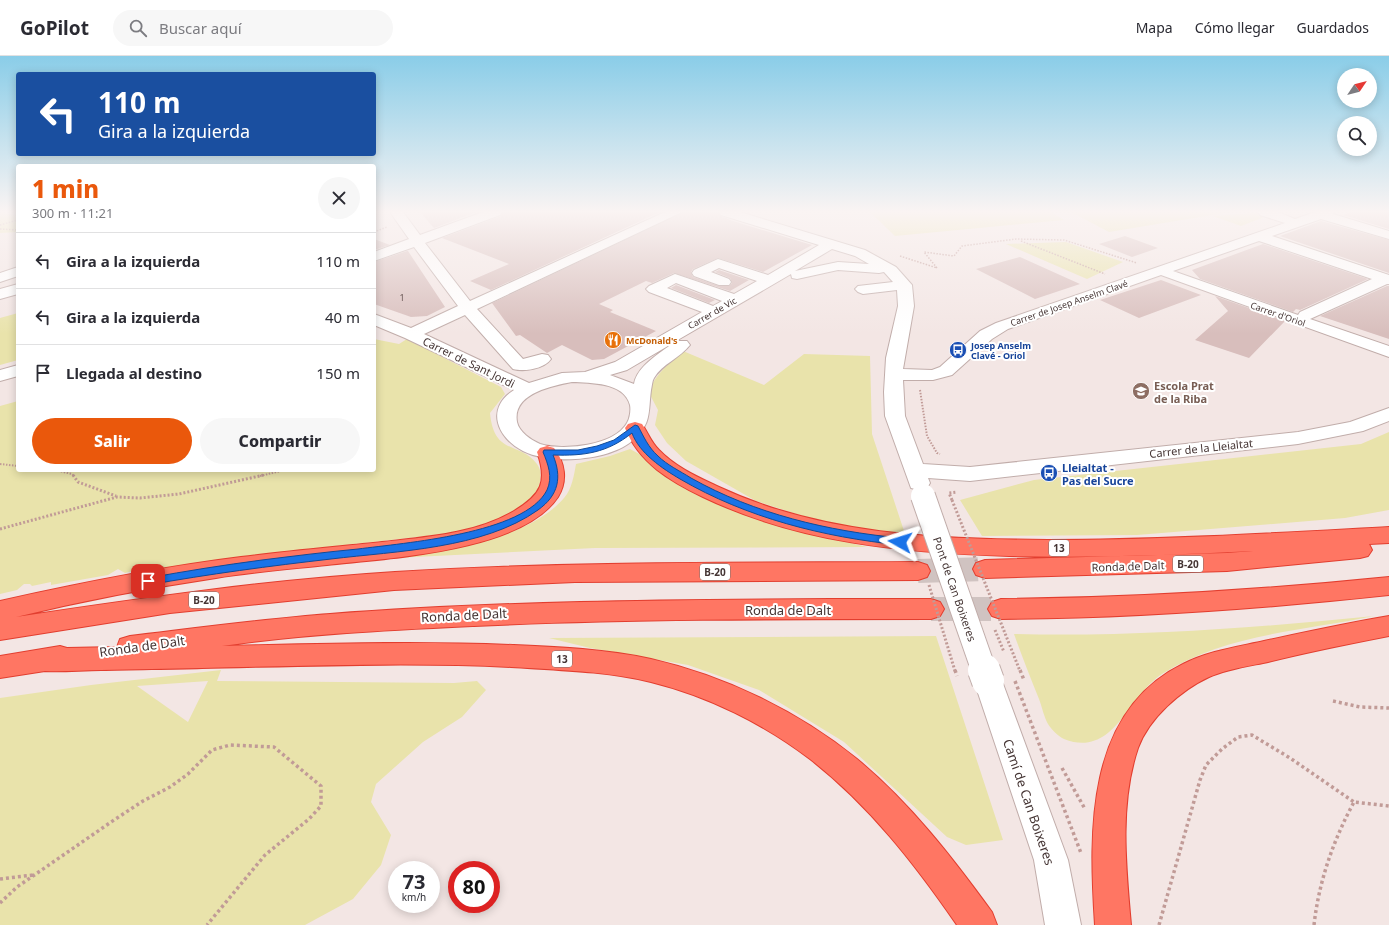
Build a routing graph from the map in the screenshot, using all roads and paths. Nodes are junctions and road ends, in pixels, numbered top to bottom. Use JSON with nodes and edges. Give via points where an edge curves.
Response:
{"nodes":[{"id":1,"x":386,"y":253,"type":"edge"},
{"id":2,"x":425,"y":253,"type":"edge"},
{"id":3,"x":587,"y":253,"type":"edge"},
{"id":4,"x":824,"y":253,"type":"edge"},
{"id":5,"x":828,"y":253,"type":"edge"},
{"id":6,"x":855,"y":253,"type":"edge"},
{"id":7,"x":924,"y":253,"type":"edge"},
{"id":8,"x":928,"y":253,"type":"edge"},
{"id":9,"x":957,"y":253,"type":"edge"},
{"id":10,"x":1053,"y":253,"type":"edge"},
{"id":11,"x":1104,"y":253,"type":"edge"},
{"id":12,"x":1216,"y":253,"type":"edge"},
{"id":13,"x":1307,"y":253,"type":"edge"},
{"id":14,"x":376,"y":256,"type":"edge"},
{"id":15,"x":899,"y":256,"type":"dead end"},
{"id":16,"x":1141,"y":264,"type":"dead end"},
{"id":17,"x":891,"y":270,"type":"junction"},
{"id":18,"x":1169,"y":271,"type":"junction"},
{"id":19,"x":16,"y":272,"type":"edge"},
{"id":20,"x":797,"y":275,"type":"junction"},
{"id":21,"x":1108,"y":275,"type":"dead end"},
{"id":22,"x":0,"y":278,"type":"edge"},
{"id":23,"x":769,"y":280,"type":"junction"},
{"id":24,"x":1387,"y":280,"type":"edge"},
{"id":25,"x":904,"y":285,"type":"junction"},
{"id":26,"x":865,"y":286,"type":"dead end"},
{"id":27,"x":16,"y":290,"type":"edge"},
{"id":28,"x":750,"y":291,"type":"junction"},
{"id":29,"x":0,"y":294,"type":"edge"},
{"id":30,"x":735,"y":300,"type":"junction"},
{"id":31,"x":466,"y":308,"type":"junction"},
{"id":32,"x":715,"y":312,"type":"junction"},
{"id":33,"x":1306,"y":315,"type":"junction"},
{"id":34,"x":376,"y":320,"type":"edge"},
{"id":35,"x":412,"y":334,"type":"junction"},
{"id":36,"x":1389,"y":342,"type":"edge"},
{"id":37,"x":1389,"y":352,"type":"edge"},
{"id":38,"x":542,"y":359,"type":"dead end"},
{"id":39,"x":955,"y":362,"type":"junction"},
{"id":40,"x":895,"y":366,"type":"junction"},
{"id":41,"x":16,"y":371,"type":"edge"},
{"id":42,"x":926,"y":375,"type":"junction"},
{"id":43,"x":0,"y":376,"type":"edge"},
{"id":44,"x":590,"y":377,"type":"junction"},
{"id":45,"x":16,"y":387,"type":"edge"},
{"id":46,"x":527,"y":390,"type":"junction"},
{"id":47,"x":0,"y":391,"type":"edge"},
{"id":48,"x":640,"y":402,"type":"junction"},
{"id":49,"x":1389,"y":414,"type":"edge"},
{"id":50,"x":635,"y":428,"type":"junction"},
{"id":51,"x":547,"y":452,"type":"junction"},
{"id":52,"x":944,"y":455,"type":"dead end"},
{"id":53,"x":0,"y":464,"type":"edge"},
{"id":54,"x":16,"y":466,"type":"edge"},
{"id":55,"x":914,"y":470,"type":"junction"},
{"id":56,"x":64,"y":472,"type":"edge"},
{"id":57,"x":277,"y":472,"type":"edge"},
{"id":58,"x":976,"y":473,"type":"junction"},
{"id":59,"x":117,"y":497,"type":"junction"},
{"id":60,"x":0,"y":530,"type":"edge"},
{"id":61,"x":1389,"y":535,"type":"edge"},
{"id":62,"x":1389,"y":546,"type":"edge"},
{"id":63,"x":985,"y":569,"type":"tunnel mouth"},
{"id":64,"x":1389,"y":586,"type":"edge"},
{"id":65,"x":926,"y":588,"type":"junction"},
{"id":66,"x":0,"y":611,"type":"edge"},
{"id":67,"x":997,"y":616,"type":"joint"},
{"id":68,"x":1389,"y":626,"type":"edge"},
{"id":69,"x":0,"y":630,"type":"edge"},
{"id":70,"x":47,"y":660,"type":"junction"},
{"id":71,"x":0,"y":667,"type":"edge"},
{"id":72,"x":996,"y":675,"type":"junction"},
{"id":73,"x":1024,"y":680,"type":"dead end"},
{"id":74,"x":1333,"y":701,"type":"dead end"},
{"id":75,"x":1389,"y":708,"type":"edge"},
{"id":76,"x":1062,"y":768,"type":"dead end"},
{"id":77,"x":1354,"y":802,"type":"junction"},
{"id":78,"x":1389,"y":806,"type":"edge"},
{"id":79,"x":1086,"y":812,"type":"dead end"},
{"id":80,"x":1082,"y":854,"type":"dead end"},
{"id":81,"x":35,"y":874,"type":"junction"},
{"id":82,"x":0,"y":878,"type":"edge"},
{"id":83,"x":0,"y":903,"type":"edge"},
{"id":84,"x":207,"y":925,"type":"edge"},
{"id":85,"x":979,"y":925,"type":"edge"},
{"id":86,"x":1063,"y":925,"type":"edge"},
{"id":87,"x":1113,"y":925,"type":"edge"},
{"id":88,"x":1159,"y":925,"type":"edge"},
{"id":89,"x":1314,"y":925,"type":"edge"}],
"edges":[{"from":1,"to":14,"type":"street"},
{"from":2,"to":31,"type":"street"},
{"from":3,"to":31,"type":"street","name":"Carrer de Sant Jordi"},
{"from":4,"to":23,"type":"street","name":"Carrer de Vic"},
{"from":5,"to":20,"type":"street","name":"Carrer de Vic"},
{"from":6,"to":17,"type":"street"},
{"from":7,"to":15,"type":"path","via":[[937,268]]},
{"from":8,"to":9,"type":"path","via":[[954,256]]},
{"from":10,"to":21,"type":"path"},
{"from":11,"to":16,"type":"path"},
{"from":12,"to":18,"type":"street","name":"Carrer de Josep Anselm Clavé"},
{"from":13,"to":24,"type":"street"},
{"from":17,"to":20,"type":"street","name":"Carrer de Vic","via":[[838,266]]},
{"from":17,"to":25,"type":"street"},
{"from":18,"to":33,"type":"street","name":"Carrer d'Oriol"},
{"from":18,"to":37,"type":"street","name":"Carrer d'Oriol"},
{"from":18,"to":39,"type":"street","name":"Carrer de Josep Anselm Clavé","via":[[1002,326],[986,335]]},
{"from":19,"to":22,"type":"street"},
{"from":20,"to":48,"type":"street","name":"Carrer de Vic","via":[[662,358],[644,379]]},
{"from":23,"to":28,"type":"street","name":"Carrer de Vic"},
{"from":23,"to":28,"type":"street","via":[[718,263],[699,273]]},
{"from":24,"to":33,"type":"street"},
{"from":25,"to":26,"type":"street"},
{"from":25,"to":40,"type":"street","name":"Pont de Can Boixeres","via":[[906,306]]},
{"from":27,"to":29,"type":"street"},
{"from":28,"to":30,"type":"street","name":"Carrer de Vic"},
{"from":30,"to":32,"type":"street","name":"Carrer de Vic"},
{"from":30,"to":32,"type":"street","via":[[675,278],[654,289]]},
{"from":31,"to":35,"type":"street","name":"Carrer de Sant Jordi"},
{"from":31,"to":38,"type":"street","via":[[494,342],[519,365]]},
{"from":32,"to":44,"type":"street","name":"Carrer de Vic","via":[[621,366]]},
{"from":33,"to":36,"type":"street","name":"Carrer d'Oriol"},
{"from":34,"to":35,"type":"street","name":"Carrer de Sant Jordi"},
{"from":35,"to":46,"type":"street","name":"Carrer de Sant Jordi"},
{"from":39,"to":40,"type":"street"},
{"from":39,"to":42,"type":"street","name":"Carrer de Josep Anselm Clavé","via":[[946,371]]},
{"from":40,"to":42,"type":"street","name":"Carrer de Josep Anselm Clavé"},
{"from":40,"to":55,"type":"street","name":"Pont de Can Boixeres","via":[[895,416]]},
{"from":41,"to":43,"type":"street"},
{"from":42,"to":52,"type":"path","via":[[927,384],[920,388],[928,436],[937,453]]},
{"from":44,"to":46,"type":"street","via":[[553,380]]},
{"from":44,"to":48,"type":"street","via":[[607,379],[621,385],[633,392]]},
{"from":45,"to":47,"type":"street"},
{"from":46,"to":51,"type":"street","via":[[512,403],[507,413],[508,424],[512,434],[524,443]]},
{"from":48,"to":50,"type":"street","via":[[640,413]]},
{"from":49,"to":58,"type":"street","name":"Carrer de la Lleialtat","via":[[1349,429],[1298,438]]},
{"from":50,"to":51,"type":"street","via":[[617,441],[599,449],[578,453]]},
{"from":50,"to":61,"type":"highway","number":"13","via":[[638,437],[655,458],[710,493],[769,515],[861,538],[986,547],[1084,549],[1180,547]]},
{"from":51,"to":66,"type":"highway","via":[[554,468],[554,480],[551,490],[544,499],[518,518],[470,536],[376,551],[217,569]]},
{"from":53,"to":54,"type":"path"},
{"from":55,"to":58,"type":"street","name":"Carrer de la Lleialtat"},
{"from":55,"to":72,"type":"street","name":"Pont de Can Boixeres","bridge":true},
{"from":56,"to":59,"type":"path","via":[[72,474],[78,482]]},
{"from":57,"to":59,"type":"path","via":[[179,494],[140,498]]},
{"from":58,"to":73,"type":"path","bridge":true,"via":[[984,487],[949,493]]},
{"from":59,"to":60,"type":"path"},
{"from":62,"to":63,"type":"highway","name":"Ronda de Dalt","number":"B-20","via":[[1322,555],[1227,562]]},
{"from":64,"to":67,"type":"highway","via":[[1302,595]]},
{"from":65,"to":69,"type":"highway","number":"B-20","via":[[576,572],[394,581],[170,603]]},
{"from":65,"to":70,"type":"highway","name":"Ronda de Dalt","via":[[570,611],[380,619],[158,643]]},
{"from":65,"to":72,"type":"path","bridge":true},
{"from":67,"to":72,"type":"path","bridge":true},
{"from":68,"to":87,"type":"highway","via":[[1217,662],[1184,677],[1157,698],[1134,726],[1127,739],[1113,790],[1110,836]]},
{"from":70,"to":71,"type":"highway","name":"Ronda de Dalt"},
{"from":70,"to":85,"type":"highway","number":"13","via":[[460,654],[549,658],[606,664],[650,671],[690,682],[761,712],[792,730],[856,777],[920,844]]},
{"from":72,"to":80,"type":"path"},
{"from":72,"to":86,"type":"street","name":"Camí de Can Boixeres","via":[[1051,860]]},
{"from":74,"to":75,"type":"path","via":[[1360,707]]},
{"from":76,"to":79,"type":"path"},
{"from":77,"to":78,"type":"path"},
{"from":77,"to":88,"type":"path","via":[[1290,758],[1252,736],[1238,737],[1206,765]]},
{"from":77,"to":89,"type":"path","via":[[1342,823],[1323,878]]},
{"from":81,"to":82,"type":"path"},
{"from":81,"to":83,"type":"path"},
{"from":81,"to":84,"type":"path","via":[[142,801],[170,787],[188,774],[212,750],[230,745],[274,747],[321,786],[321,806],[265,855]]}]}
